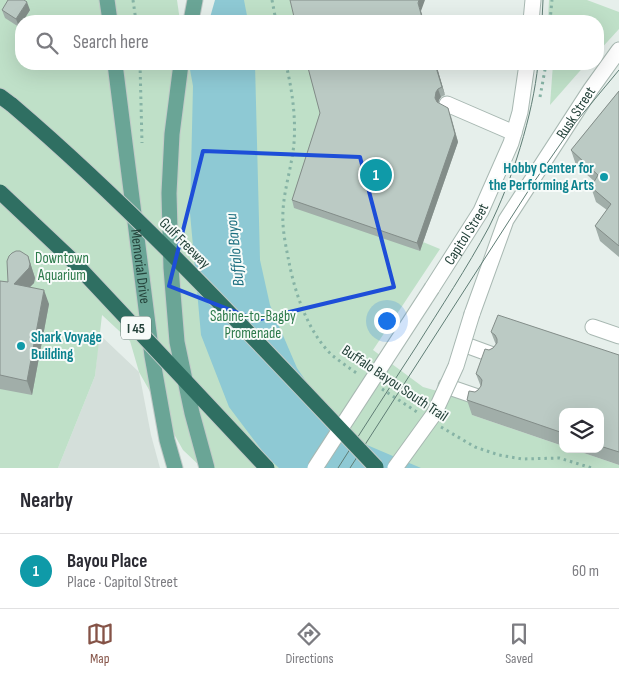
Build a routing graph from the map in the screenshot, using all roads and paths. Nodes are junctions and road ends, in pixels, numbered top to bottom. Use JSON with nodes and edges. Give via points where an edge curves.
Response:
{"nodes":[{"id":1,"x":107,"y":0,"type":"edge"},
{"id":2,"x":133,"y":0,"type":"edge"},
{"id":3,"x":195,"y":0,"type":"edge"},
{"id":4,"x":272,"y":0,"type":"edge"},
{"id":5,"x":533,"y":0,"type":"edge"},
{"id":6,"x":552,"y":0,"type":"edge"},
{"id":7,"x":109,"y":15,"type":"edge"},
{"id":8,"x":135,"y":15,"type":"edge"},
{"id":9,"x":192,"y":15,"type":"edge"},
{"id":10,"x":275,"y":15,"type":"edge"},
{"id":11,"x":532,"y":15,"type":"edge"},
{"id":12,"x":551,"y":15,"type":"edge"},
{"id":13,"x":619,"y":50,"type":"edge"},
{"id":14,"x":116,"y":70,"type":"edge"},
{"id":15,"x":180,"y":70,"type":"edge"},
{"id":16,"x":287,"y":70,"type":"edge"},
{"id":17,"x":526,"y":70,"type":"edge"},
{"id":18,"x":545,"y":70,"type":"edge"},
{"id":19,"x":0,"y":96,"type":"edge"},
{"id":20,"x":539,"y":102,"type":"dead end"},
{"id":21,"x":447,"y":104,"type":"dead end"},
{"id":22,"x":514,"y":133,"type":"junction"},
{"id":23,"x":0,"y":192,"type":"edge"},
{"id":24,"x":593,"y":328,"type":"dead end"},
{"id":25,"x":619,"y":336,"type":"edge"},
{"id":26,"x":463,"y":344,"type":"junction"},
{"id":27,"x":493,"y":355,"type":"edge"},
{"id":28,"x":360,"y":375,"type":"dead end"},
{"id":29,"x":376,"y":385,"type":"dead end"},
{"id":30,"x":446,"y":386,"type":"junction"},
{"id":31,"x":478,"y":397,"type":"edge"},
{"id":32,"x":422,"y":415,"type":"dead end"},
{"id":33,"x":437,"y":425,"type":"dead end"},
{"id":34,"x":175,"y":468,"type":"edge"},
{"id":35,"x":207,"y":468,"type":"edge"},
{"id":36,"x":267,"y":468,"type":"edge"},
{"id":37,"x":315,"y":468,"type":"edge"},
{"id":38,"x":376,"y":468,"type":"edge"},
{"id":39,"x":395,"y":468,"type":"edge"},
{"id":40,"x":592,"y":468,"type":"edge"}],
"edges":[{"from":1,"to":7,"type":"main road"},
{"from":2,"to":8,"type":"path"},
{"from":3,"to":9,"type":"main road"},
{"from":4,"to":10,"type":"path"},
{"from":5,"to":11,"type":"street"},
{"from":6,"to":12,"type":"path"},
{"from":13,"to":26,"type":"street","name":"Rusk Street","bridge":true,"via":[[506,220]]},
{"from":14,"to":34,"type":"main road","name":"Memorial Drive","bridge":true,"via":[[152,356]]},
{"from":15,"to":35,"type":"main road","name":"Memorial Drive","bridge":true,"via":[[169,193],[171,268],[177,342]]},
{"from":16,"to":28,"type":"path","name":"Buffalo Bayou South Trail","via":[[294,127],[283,211],[284,237],[293,282],[312,329],[332,355]]},
{"from":17,"to":22,"type":"street","name":"Capitol Street"},
{"from":18,"to":20,"type":"path"},
{"from":19,"to":38,"type":"highway","name":"Gulf Freeway","bridge":true,"via":[[95,179],[184,266]]},
{"from":21,"to":22,"type":"street"},
{"from":22,"to":37,"type":"street","name":"Capitol Street","bridge":true,"via":[[481,211]]},
{"from":23,"to":36,"type":"highway","number":"I 45","bridge":true,"via":[[71,259]]},
{"from":24,"to":25,"type":"street"},
{"from":26,"to":27,"type":"street"},
{"from":26,"to":30,"type":"street","name":"Rusk Street","bridge":true},
{"from":29,"to":32,"type":"path","name":"Buffalo Bayou South Trail"},
{"from":30,"to":31,"type":"street"},
{"from":30,"to":39,"type":"street","name":"Rusk Street","bridge":true,"via":[[434,414]]},
{"from":33,"to":40,"type":"path","name":"Buffalo Bayou South Trail","via":[[492,454],[522,459],[559,458]]}]}
